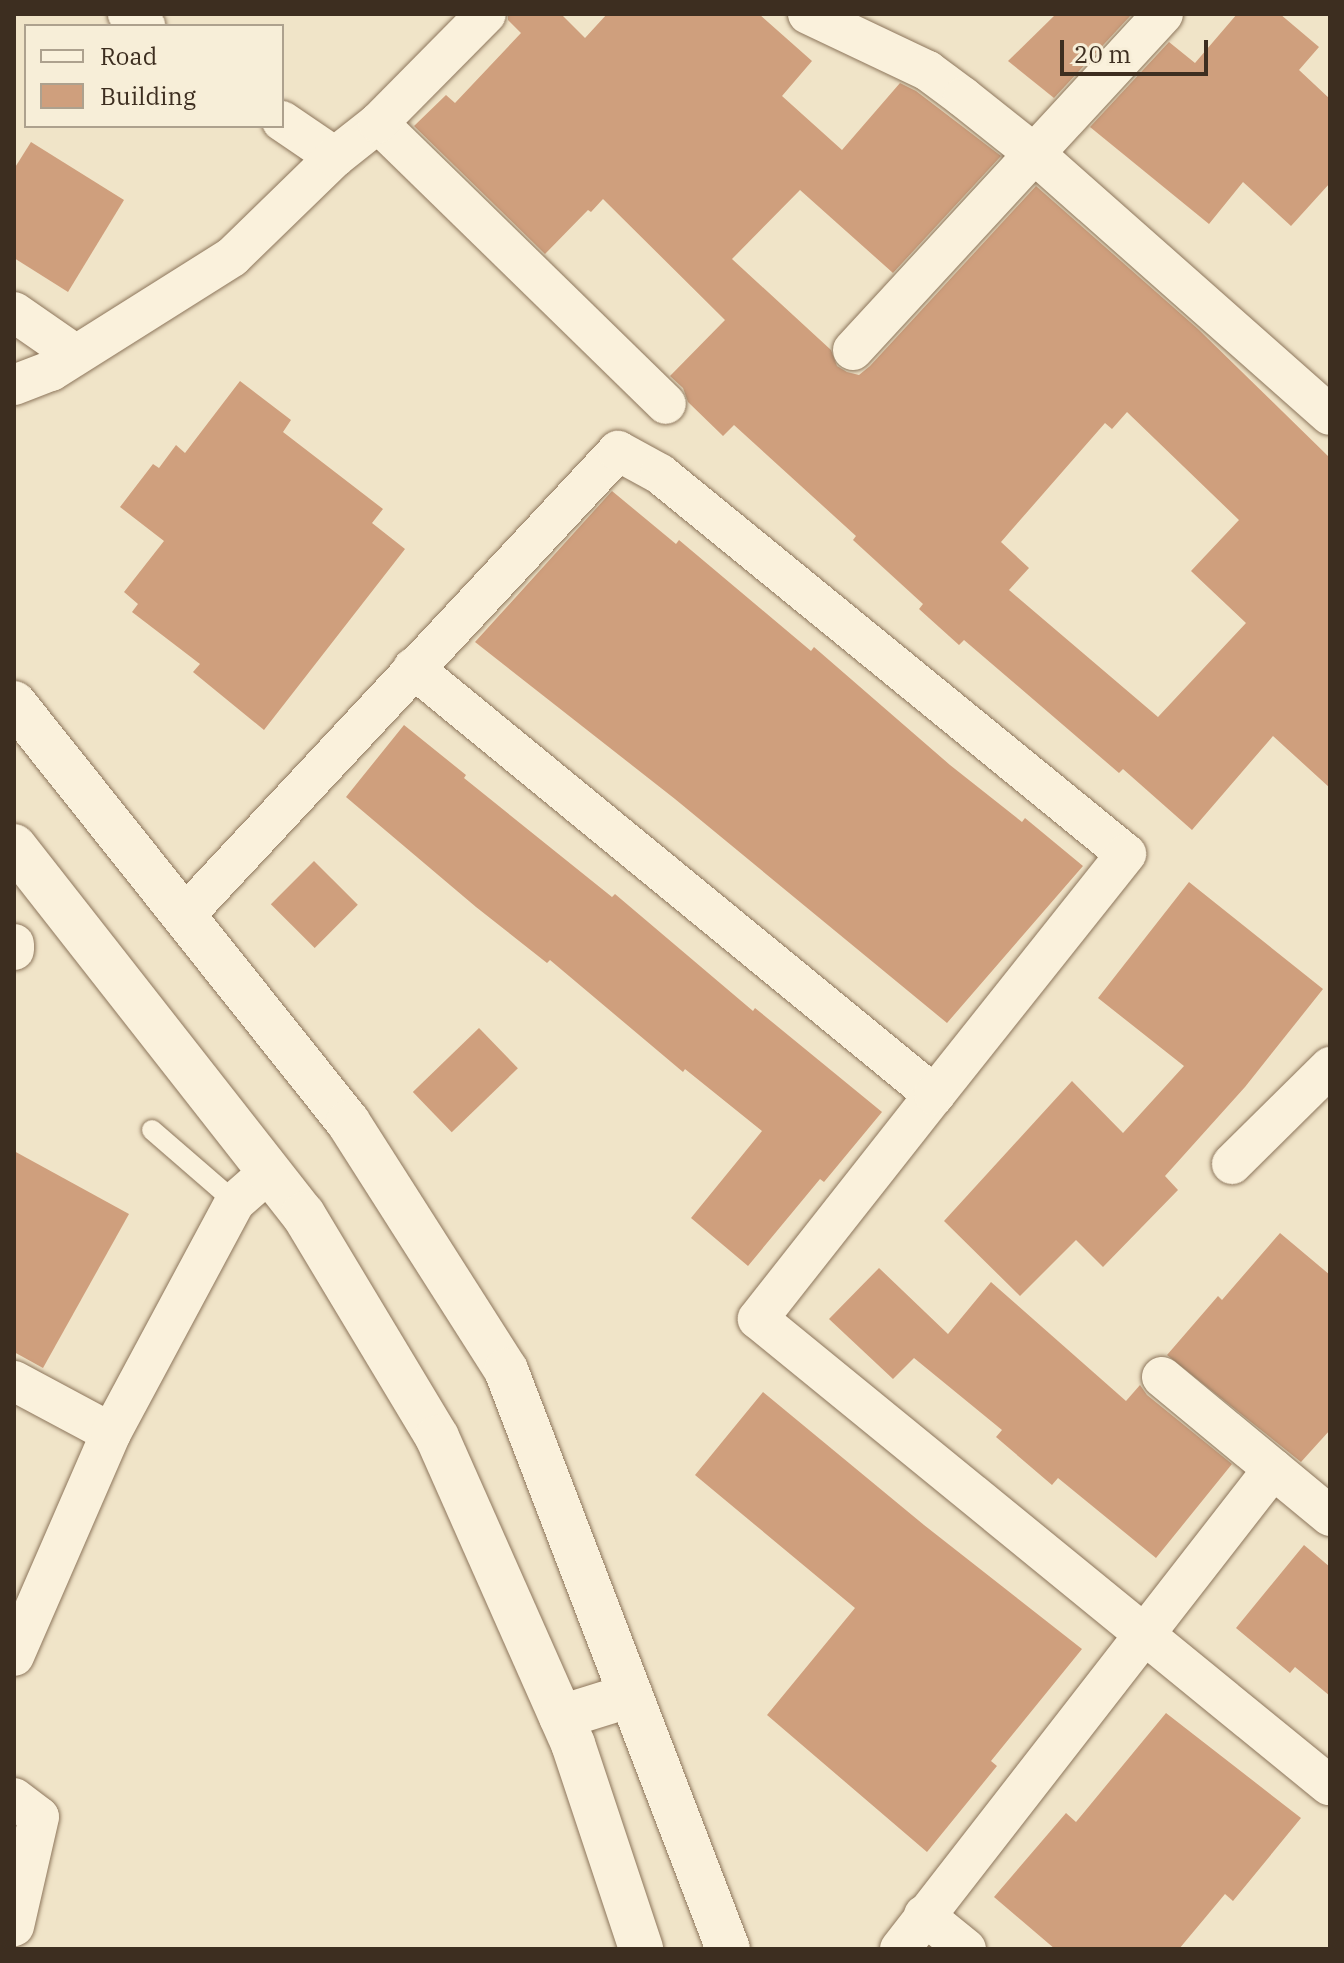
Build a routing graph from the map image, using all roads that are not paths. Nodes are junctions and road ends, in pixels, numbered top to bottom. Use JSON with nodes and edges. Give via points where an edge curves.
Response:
{"nodes":[{"id":1,"x":486,"y":14,"type":"edge"},
{"id":2,"x":808,"y":14,"type":"edge"},
{"id":3,"x":1163,"y":14,"type":"edge"},
{"id":4,"x":284,"y":122,"type":"edge"},
{"id":5,"x":378,"y":123,"type":"junction"},
{"id":6,"x":1036,"y":155,"type":"junction"},
{"id":7,"x":335,"y":157,"type":"junction"},
{"id":8,"x":14,"y":312,"type":"edge"},
{"id":9,"x":853,"y":350,"type":"dead end"},
{"id":10,"x":76,"y":355,"type":"junction"},
{"id":11,"x":14,"y":385,"type":"edge"},
{"id":12,"x":666,"y":404,"type":"dead end"},
{"id":13,"x":1330,"y":415,"type":"edge"},
{"id":14,"x":413,"y":668,"type":"junction"},
{"id":15,"x":14,"y":703,"type":"edge"},
{"id":16,"x":14,"y":846,"type":"edge"},
{"id":17,"x":184,"y":916,"type":"junction"},
{"id":18,"x":1330,"y":1067,"type":"edge"},
{"id":19,"x":934,"y":1095,"type":"junction"},
{"id":20,"x":152,"y":1130,"type":"dead end"},
{"id":21,"x":1232,"y":1164,"type":"dead end"},
{"id":22,"x":268,"y":1173,"type":"junction"},
{"id":23,"x":235,"y":1202,"type":"junction"},
{"id":24,"x":1162,"y":1377,"type":"dead end"},
{"id":25,"x":14,"y":1381,"type":"edge"},
{"id":26,"x":111,"y":1433,"type":"junction"},
{"id":27,"x":1273,"y":1469,"type":"junction"},
{"id":28,"x":1330,"y":1516,"type":"edge"},
{"id":29,"x":1143,"y":1635,"type":"junction"},
{"id":30,"x":14,"y":1656,"type":"edge"},
{"id":31,"x":631,"y":1695,"type":"junction"},
{"id":32,"x":561,"y":1717,"type":"junction"},
{"id":33,"x":1329,"y":1785,"type":"edge"},
{"id":34,"x":14,"y":1798,"type":"edge"},
{"id":35,"x":924,"y":1915,"type":"junction"},
{"id":36,"x":14,"y":1926,"type":"edge"},
{"id":37,"x":641,"y":1949,"type":"edge"},
{"id":38,"x":728,"y":1949,"type":"edge"},
{"id":39,"x":900,"y":1949,"type":"edge"},
{"id":40,"x":966,"y":1949,"type":"edge"}],
"edges":[{"from":1,"to":5,"type":"street"},
{"from":2,"to":6,"type":"street","via":[[928,71]]},
{"from":3,"to":6,"type":"street"},
{"from":4,"to":7,"type":"street"},
{"from":5,"to":7,"type":"street"},
{"from":5,"to":12,"type":"street"},
{"from":6,"to":9,"type":"street"},
{"from":6,"to":13,"type":"street"},
{"from":7,"to":10,"type":"street","via":[[232,257]]},
{"from":8,"to":10,"type":"street"},
{"from":10,"to":11,"type":"street"},
{"from":14,"to":17,"type":"street"},
{"from":14,"to":19,"type":"street"},
{"from":14,"to":19,"type":"street","via":[[618,451],[660,474],[1126,854]]},
{"from":15,"to":17,"type":"main road"},
{"from":16,"to":22,"type":"main road"},
{"from":17,"to":31,"type":"main road","via":[[348,1122],[506,1370]]},
{"from":18,"to":21,"type":"street"},
{"from":19,"to":29,"type":"street","via":[[758,1319]]},
{"from":20,"to":23,"type":"lane"},
{"from":22,"to":23,"type":"street"},
{"from":22,"to":32,"type":"main road","via":[[303,1214],[437,1437]]},
{"from":23,"to":26,"type":"street"},
{"from":24,"to":27,"type":"street"},
{"from":25,"to":26,"type":"street"},
{"from":26,"to":30,"type":"street"},
{"from":27,"to":28,"type":"street"},
{"from":27,"to":29,"type":"street"},
{"from":29,"to":33,"type":"street"},
{"from":29,"to":35,"type":"street"},
{"from":31,"to":32,"type":"main road"},
{"from":31,"to":38,"type":"main road"},
{"from":32,"to":37,"type":"main road"},
{"from":34,"to":36,"type":"street","via":[[39,1817]]},
{"from":35,"to":39,"type":"street"},
{"from":35,"to":40,"type":"street"}]}
